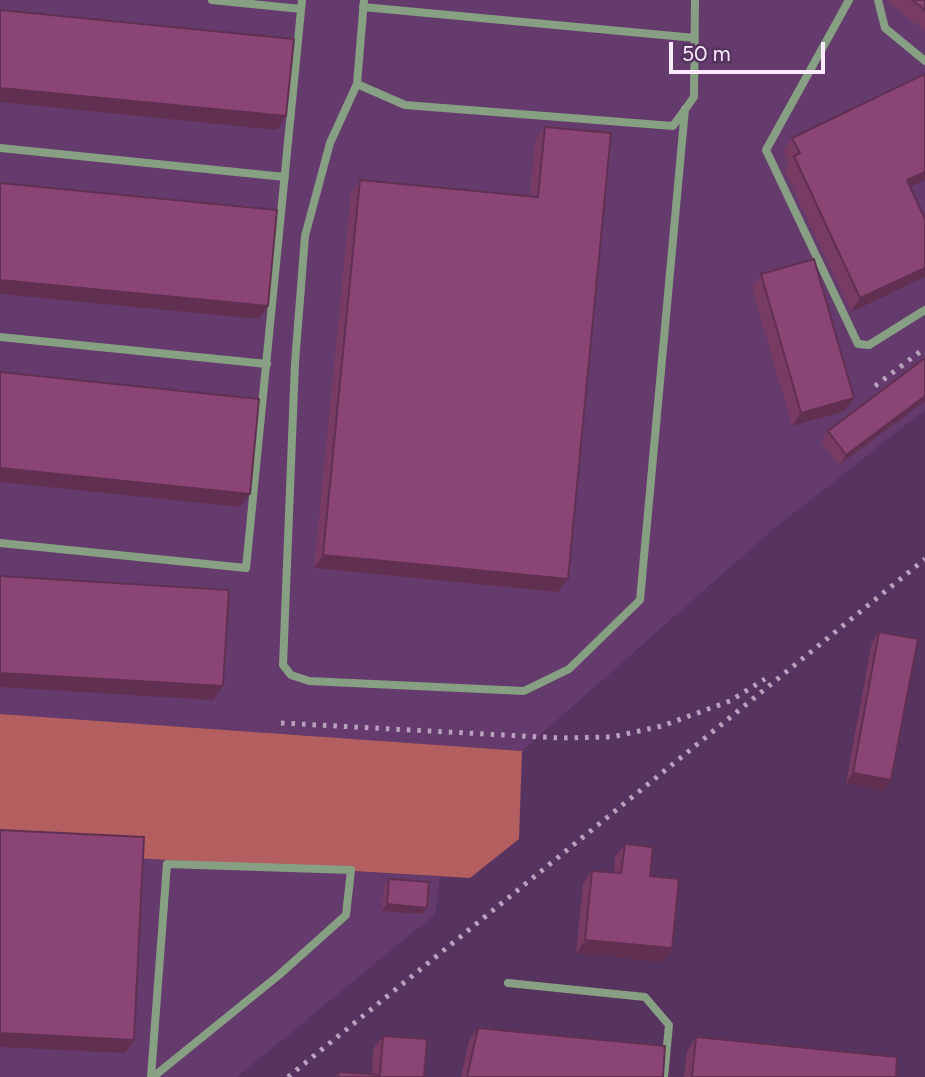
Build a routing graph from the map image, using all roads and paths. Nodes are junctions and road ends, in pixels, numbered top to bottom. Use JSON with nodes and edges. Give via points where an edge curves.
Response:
{"nodes":[{"id":1,"x":212,"y":0,"type":"edge"},
{"id":2,"x":695,"y":0,"type":"edge"},
{"id":3,"x":849,"y":0,"type":"edge"},
{"id":4,"x":878,"y":0,"type":"edge"},
{"id":5,"x":302,"y":4,"type":"edge"},
{"id":6,"x":364,"y":4,"type":"edge"},
{"id":7,"x":695,"y":38,"type":"junction"},
{"id":8,"x":925,"y":61,"type":"edge"},
{"id":9,"x":357,"y":83,"type":"junction"},
{"id":10,"x":685,"y":109,"type":"junction"},
{"id":11,"x":0,"y":148,"type":"edge"},
{"id":12,"x":285,"y":177,"type":"junction"},
{"id":13,"x":925,"y":310,"type":"edge"},
{"id":14,"x":0,"y":337,"type":"edge"},
{"id":15,"x":267,"y":363,"type":"junction"},
{"id":16,"x":0,"y":543,"type":"edge"},
{"id":17,"x":508,"y":983,"type":"dead end"},
{"id":18,"x":152,"y":1077,"type":"edge"},
{"id":19,"x":664,"y":1077,"type":"edge"}],
"edges":[{"from":1,"to":5,"type":"lane"},
{"from":2,"to":7,"type":"lane"},
{"from":3,"to":13,"type":"lane","via":[[766,150],[858,345],[869,345]]},
{"from":4,"to":8,"type":"lane","via":[[884,28]]},
{"from":5,"to":12,"type":"lane"},
{"from":6,"to":7,"type":"lane"},
{"from":6,"to":9,"type":"lane"},
{"from":7,"to":10,"type":"lane","via":[[694,97]]},
{"from":9,"to":10,"type":"lane","via":[[405,105],[673,126]]},
{"from":9,"to":10,"type":"lane","via":[[330,143],[305,236],[283,665],[290,675],[309,681],[524,691],[569,669],[640,600]]},
{"from":11,"to":12,"type":"lane"},
{"from":12,"to":15,"type":"lane"},
{"from":14,"to":15,"type":"lane"},
{"from":15,"to":16,"type":"lane","via":[[246,568]]},
{"from":17,"to":19,"type":"lane","via":[[645,997],[669,1025]]},
{"from":18,"to":18,"type":"lane","via":[[346,915],[351,870],[167,864]]}]}
